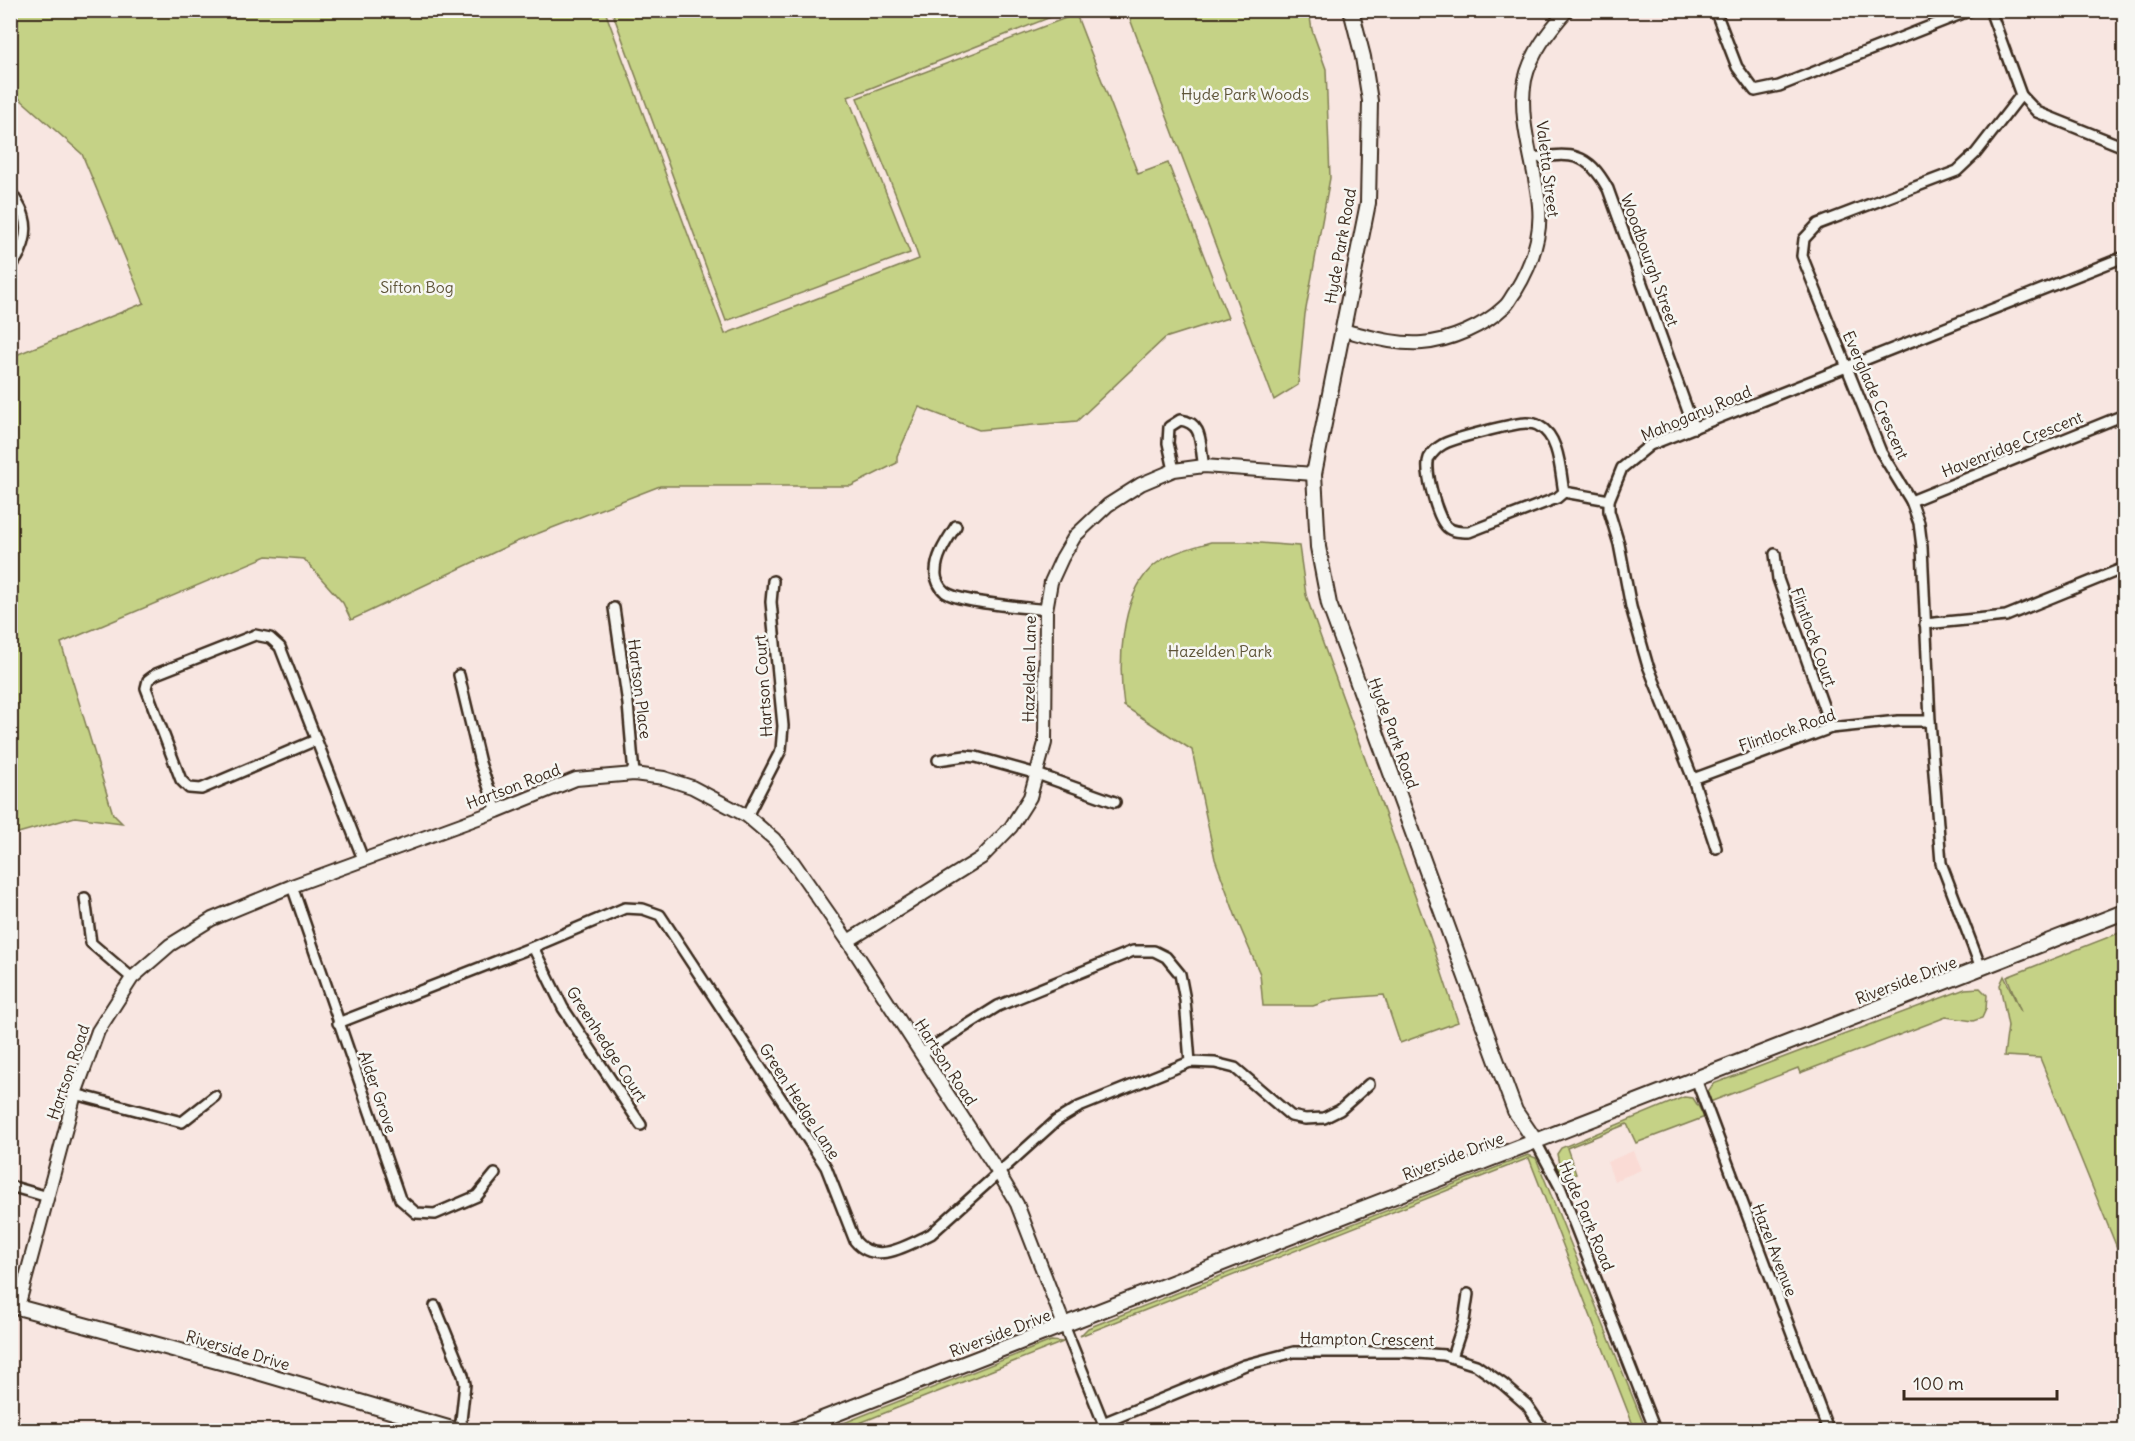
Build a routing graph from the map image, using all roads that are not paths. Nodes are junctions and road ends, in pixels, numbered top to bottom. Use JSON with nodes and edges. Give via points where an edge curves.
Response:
{"nodes":[{"id":1,"x":1351,"y":10,"type":"edge"},
{"id":2,"x":1566,"y":10,"type":"edge"},
{"id":3,"x":1715,"y":10,"type":"edge"},
{"id":4,"x":1971,"y":10,"type":"edge"},
{"id":5,"x":1990,"y":10,"type":"edge"},
{"id":6,"x":2022,"y":94,"type":"junction"},
{"id":7,"x":2124,"y":147,"type":"edge"},
{"id":8,"x":1532,"y":158,"type":"junction"},
{"id":9,"x":10,"y":191,"type":"edge"},
{"id":10,"x":2124,"y":257,"type":"edge"},
{"id":11,"x":10,"y":267,"type":"edge"},
{"id":12,"x":1342,"y":330,"type":"junction"},
{"id":13,"x":1846,"y":368,"type":"junction"},
{"id":14,"x":2124,"y":415,"type":"edge"},
{"id":15,"x":1694,"y":428,"type":"junction"},
{"id":16,"x":1204,"y":466,"type":"junction"},
{"id":17,"x":1174,"y":470,"type":"junction"},
{"id":18,"x":1314,"y":474,"type":"junction"},
{"id":19,"x":1564,"y":492,"type":"junction"},
{"id":20,"x":1610,"y":500,"type":"junction"},
{"id":21,"x":1911,"y":501,"type":"junction"},
{"id":22,"x":956,"y":526,"type":"dead end"},
{"id":23,"x":1775,"y":554,"type":"dead end"},
{"id":24,"x":2124,"y":568,"type":"edge"},
{"id":25,"x":773,"y":581,"type":"dead end"},
{"id":26,"x":614,"y":608,"type":"dead end"},
{"id":27,"x":1046,"y":610,"type":"junction"},
{"id":28,"x":1925,"y":624,"type":"junction"},
{"id":29,"x":459,"y":675,"type":"dead end"},
{"id":30,"x":1930,"y":721,"type":"junction"},
{"id":31,"x":1831,"y":728,"type":"junction"},
{"id":32,"x":316,"y":740,"type":"junction"},
{"id":33,"x":938,"y":760,"type":"dead end"},
{"id":34,"x":634,"y":774,"type":"junction"},
{"id":35,"x":1037,"y":774,"type":"junction"},
{"id":36,"x":1693,"y":779,"type":"junction"},
{"id":37,"x":1115,"y":802,"type":"dead end"},
{"id":38,"x":497,"y":811,"type":"junction"},
{"id":39,"x":747,"y":816,"type":"junction"},
{"id":40,"x":1716,"y":848,"type":"dead end"},
{"id":41,"x":363,"y":859,"type":"junction"},
{"id":42,"x":292,"y":886,"type":"junction"},
{"id":43,"x":85,"y":898,"type":"dead end"},
{"id":44,"x":2124,"y":912,"type":"edge"},
{"id":45,"x":848,"y":941,"type":"junction"},
{"id":46,"x":533,"y":947,"type":"junction"},
{"id":47,"x":1981,"y":968,"type":"junction"},
{"id":48,"x":132,"y":978,"type":"junction"},
{"id":49,"x":338,"y":1023,"type":"junction"},
{"id":50,"x":921,"y":1054,"type":"junction"},
{"id":51,"x":1190,"y":1062,"type":"junction"},
{"id":52,"x":1695,"y":1079,"type":"junction"},
{"id":53,"x":1369,"y":1084,"type":"dead end"},
{"id":54,"x":75,"y":1094,"type":"junction"},
{"id":55,"x":215,"y":1096,"type":"dead end"},
{"id":56,"x":641,"y":1125,"type":"dead end"},
{"id":57,"x":1536,"y":1142,"type":"junction"},
{"id":58,"x":999,"y":1172,"type":"junction"},
{"id":59,"x":495,"y":1174,"type":"dead end"},
{"id":60,"x":10,"y":1186,"type":"edge"},
{"id":61,"x":48,"y":1197,"type":"junction"},
{"id":62,"x":1468,"y":1294,"type":"dead end"},
{"id":63,"x":14,"y":1306,"type":"edge"},
{"id":64,"x":435,"y":1306,"type":"dead end"},
{"id":65,"x":1064,"y":1325,"type":"junction"},
{"id":66,"x":1452,"y":1357,"type":"junction"},
{"id":67,"x":1104,"y":1427,"type":"edge"},
{"id":68,"x":458,"y":1431,"type":"edge"},
{"id":69,"x":794,"y":1431,"type":"edge"},
{"id":70,"x":1544,"y":1431,"type":"edge"},
{"id":71,"x":1655,"y":1431,"type":"edge"},
{"id":72,"x":1828,"y":1431,"type":"edge"}],
"edges":[{"from":1,"to":12,"type":"main road","name":"Hyde Park Road","via":[[1364,57],[1370,101],[1368,203]]},
{"from":2,"to":8,"type":"street","name":"Valetta Street","via":[[1534,56],[1525,81],[1526,131]]},
{"from":3,"to":4,"type":"street","via":[[1737,67],[1755,91],[1779,86]]},
{"from":5,"to":6,"type":"street"},
{"from":6,"to":7,"type":"street","via":[[2037,112]]},
{"from":6,"to":13,"type":"street","name":"Everglade Crescent","via":[[1957,171],[1818,224],[1804,239],[1802,256]]},
{"from":8,"to":12,"type":"street","name":"Valetta Street","via":[[1539,228],[1534,254],[1506,306],[1448,338],[1423,343],[1399,343]]},
{"from":8,"to":15,"type":"street","name":"Woodbourgh Street","via":[[1565,154],[1586,160],[1599,171]]},
{"from":9,"to":11,"type":"street","via":[[24,217],[26,230],[23,249]]},
{"from":10,"to":13,"type":"street","name":"Mahogany Road"},
{"from":12,"to":18,"type":"main road","name":"Hyde Park Road"},
{"from":13,"to":15,"type":"street","name":"Mahogany Road"},
{"from":13,"to":21,"type":"street","name":"Everglade Crescent","via":[[1881,452]]},
{"from":14,"to":21,"type":"street","name":"Havenridge Crescent"},
{"from":15,"to":20,"type":"street","name":"Mahogany Road","via":[[1650,445],[1622,468]]},
{"from":16,"to":17,"type":"street","name":"Hazelden Lane"},
{"from":16,"to":17,"type":"street","via":[[1199,431],[1190,421],[1180,420],[1169,427]]},
{"from":16,"to":18,"type":"street","name":"Hazelden Lane"},
{"from":17,"to":27,"type":"street","name":"Hazelden Lane","via":[[1141,484],[1108,505],[1075,536],[1051,582]]},
{"from":18,"to":57,"type":"main road","name":"Hyde Park Road","via":[[1318,547],[1329,604],[1515,1111]]},
{"from":19,"to":19,"type":"street","via":[[1469,532],[1458,532],[1447,527],[1440,517],[1427,470],[1430,457],[1443,444],[1527,423],[1538,425],[1553,441]]},
{"from":19,"to":20,"type":"street"},
{"from":20,"to":36,"type":"street","name":"Mahogany Road","via":[[1609,511],[1647,663]]},
{"from":21,"to":28,"type":"street","name":"Everglade Crescent","via":[[1922,547]]},
{"from":22,"to":27,"type":"street","via":[[942,549],[936,572],[944,592],[957,599]]},
{"from":23,"to":31,"type":"street","name":"Flintlock Court","via":[[1778,579]]},
{"from":24,"to":28,"type":"street","via":[[2006,616]]},
{"from":25,"to":39,"type":"street","name":"Hartson Court","via":[[771,602],[782,750]]},
{"from":26,"to":34,"type":"street","name":"Hartson Place"},
{"from":27,"to":35,"type":"street","name":"Hazelden Lane","via":[[1045,743]]},
{"from":28,"to":30,"type":"street","name":"Everglade Crescent"},
{"from":29,"to":38,"type":"street","via":[[480,763]]},
{"from":30,"to":31,"type":"street","name":"Flintlock Road"},
{"from":30,"to":47,"type":"street","name":"Everglade Crescent","via":[[1941,863]]},
{"from":31,"to":36,"type":"street","name":"Flintlock Road"},
{"from":32,"to":32,"type":"street","via":[[280,647],[270,638],[255,636],[148,680],[146,688],[181,780],[189,788],[201,789]]},
{"from":32,"to":41,"type":"street"},
{"from":33,"to":35,"type":"street","via":[[976,757]]},
{"from":34,"to":38,"type":"street","name":"Hartson Road","via":[[576,778]]},
{"from":34,"to":39,"type":"street","name":"Hartson Road","via":[[692,787]]},
{"from":35,"to":37,"type":"street"},
{"from":35,"to":45,"type":"street","name":"Hazelden Lane","via":[[1030,797],[1011,827],[981,858]]},
{"from":36,"to":40,"type":"street","name":"Mahogany Road"},
{"from":38,"to":41,"type":"street","name":"Hartson Road"},
{"from":39,"to":45,"type":"street","name":"Hartson Road","via":[[793,862]]},
{"from":41,"to":42,"type":"street","name":"Hartson Road"},
{"from":42,"to":48,"type":"street","name":"Hartson Road","via":[[212,919],[170,945]]},
{"from":42,"to":49,"type":"street","name":"Alder Grove"},
{"from":43,"to":48,"type":"street","via":[[91,943]]},
{"from":44,"to":47,"type":"main road","name":"Riverside Drive"},
{"from":45,"to":50,"type":"street","name":"Hartson Road"},
{"from":46,"to":49,"type":"street","name":"Green Hedge Lane"},
{"from":46,"to":56,"type":"street","name":"Greenhedge Court","via":[[563,1008]]},
{"from":46,"to":58,"type":"street","name":"Green Hedge Lane","via":[[625,908],[660,915],[826,1167],[855,1241],[862,1249],[882,1254],[931,1234]]},
{"from":47,"to":52,"type":"main road","name":"Riverside Drive"},
{"from":48,"to":54,"type":"street","name":"Hartson Road","via":[[98,1030]]},
{"from":49,"to":59,"type":"street","name":"Alder Grove","via":[[400,1199],[416,1213],[435,1214],[477,1196]]},
{"from":50,"to":51,"type":"street","via":[[998,1006],[1133,951],[1154,951],[1166,957],[1180,974]]},
{"from":50,"to":58,"type":"street","name":"Hartson Road"},
{"from":51,"to":53,"type":"street","name":"Green Hedge Lane","via":[[1235,1068],[1291,1116],[1305,1119],[1324,1118],[1340,1110]]},
{"from":51,"to":58,"type":"street","name":"Green Hedge Lane","via":[[1079,1107],[1056,1121]]},
{"from":52,"to":57,"type":"main road","name":"Riverside Drive"},
{"from":52,"to":72,"type":"street","name":"Hazel Avenue"},
{"from":54,"to":55,"type":"street","via":[[182,1122]]},
{"from":54,"to":61,"type":"street","name":"Hartson Road"},
{"from":57,"to":65,"type":"main road","name":"Riverside Drive"},
{"from":57,"to":71,"type":"street","name":"Hyde Park Road","via":[[1560,1187]]},
{"from":58,"to":65,"type":"street","name":"Hartson Road","via":[[1017,1204]]},
{"from":60,"to":61,"type":"street"},
{"from":61,"to":63,"type":"street","name":"Hartson Road"},
{"from":62,"to":66,"type":"street"},
{"from":63,"to":68,"type":"main road","name":"Riverside Drive"},
{"from":64,"to":68,"type":"street","via":[[465,1384]]},
{"from":65,"to":67,"type":"street","name":"Hartson Road"},
{"from":65,"to":69,"type":"main road","name":"Riverside Drive"},
{"from":66,"to":67,"type":"street","name":"Hampton Crescent","via":[[1404,1352],[1294,1352],[1245,1365]]},
{"from":66,"to":70,"type":"street","name":"Hampton Crescent","via":[[1476,1365],[1503,1384],[1527,1406]]}]}
